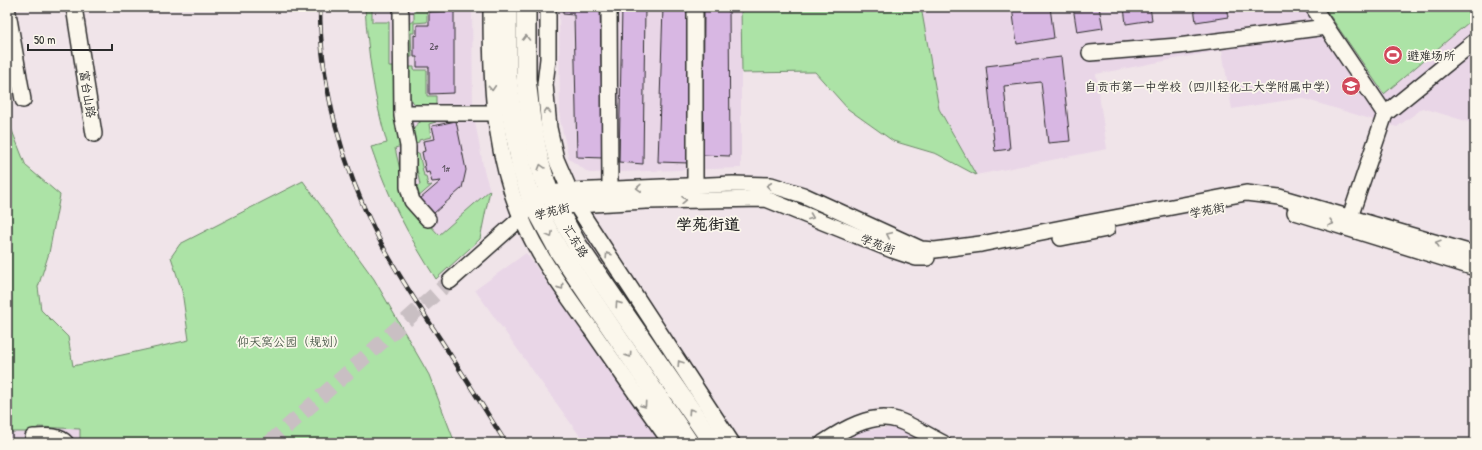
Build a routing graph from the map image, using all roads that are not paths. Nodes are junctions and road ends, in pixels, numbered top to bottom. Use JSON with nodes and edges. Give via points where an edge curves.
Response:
{"nodes":[{"id":1,"x":8,"y":7,"type":"edge"},
{"id":2,"x":74,"y":7,"type":"edge"},
{"id":3,"x":491,"y":7,"type":"edge"},
{"id":4,"x":507,"y":7,"type":"edge"},
{"id":5,"x":526,"y":7,"type":"edge"},
{"id":6,"x":548,"y":7,"type":"edge"},
{"id":7,"x":608,"y":7,"type":"edge"},
{"id":8,"x":695,"y":7,"type":"edge"},
{"id":9,"x":1313,"y":7,"type":"edge"},
{"id":10,"x":401,"y":12,"type":"dead end"},
{"id":11,"x":1326,"y":27,"type":"junction"},
{"id":12,"x":1475,"y":41,"type":"edge"},
{"id":13,"x":1090,"y":54,"type":"dead end"},
{"id":14,"x":491,"y":56,"type":"junction"},
{"id":15,"x":507,"y":77,"type":"junction"},
{"id":16,"x":23,"y":100,"type":"dead end"},
{"id":17,"x":402,"y":113,"type":"junction"},
{"id":18,"x":494,"y":113,"type":"junction"},
{"id":19,"x":1385,"y":114,"type":"junction"},
{"id":20,"x":94,"y":134,"type":"dead end"},
{"id":21,"x":695,"y":186,"type":"junction"},
{"id":22,"x":610,"y":189,"type":"junction"},
{"id":23,"x":570,"y":191,"type":"junction"},
{"id":24,"x":576,"y":205,"type":"junction"},
{"id":25,"x":539,"y":207,"type":"junction"},
{"id":26,"x":1350,"y":217,"type":"junction"},
{"id":27,"x":428,"y":219,"type":"dead end"},
{"id":28,"x":1475,"y":254,"type":"edge"},
{"id":29,"x":1475,"y":268,"type":"edge"},
{"id":30,"x":450,"y":281,"type":"tunnel mouth"},
{"id":31,"x":33,"y":437,"type":"edge"},
{"id":32,"x":66,"y":443,"type":"edge"},
{"id":33,"x":671,"y":443,"type":"edge"},
{"id":34,"x":690,"y":443,"type":"edge"},
{"id":35,"x":713,"y":443,"type":"edge"},
{"id":36,"x":732,"y":443,"type":"edge"},
{"id":37,"x":823,"y":443,"type":"edge"},
{"id":38,"x":943,"y":443,"type":"edge"}],
"edges":[{"from":1,"to":16,"type":"street"},
{"from":2,"to":20,"type":"street","name":"富台山路"},
{"from":3,"to":14,"type":"street"},
{"from":4,"to":15,"type":"main road","name":"汇东路"},
{"from":25,"to":5,"type":"main road","name":"汇东路","one_way":true,"via":[[539,161],[526,79]]},
{"from":23,"to":6,"type":"street","one_way":true,"via":[[556,159],[549,128],[545,84],[548,59]]},
{"from":7,"to":22,"type":"street"},
{"from":8,"to":21,"type":"street"},
{"from":9,"to":11,"type":"street"},
{"from":10,"to":17,"type":"street"},
{"from":11,"to":13,"type":"street","via":[[1178,46]]},
{"from":11,"to":19,"type":"street"},
{"from":12,"to":19,"type":"street"},
{"from":14,"to":15,"type":"street"},
{"from":14,"to":18,"type":"street","one_way":true},
{"from":15,"to":25,"type":"main road","name":"汇东路","via":[[522,168]]},
{"from":17,"to":18,"type":"street"},
{"from":17,"to":27,"type":"street","via":[[408,146],[408,187],[416,206]]},
{"from":18,"to":25,"type":"street","via":[[513,196]]},
{"from":19,"to":26,"type":"street"},
{"from":21,"to":22,"type":"street","name":"学苑街","one_way":true},
{"from":26,"to":21,"type":"street","name":"学苑街","one_way":true,"via":[[1279,197],[1246,193],[981,244],[928,250],[803,195],[771,185]]},
{"from":22,"to":23,"type":"street","name":"学苑街"},
{"from":23,"to":24,"type":"street"},
{"from":23,"to":25,"type":"street","name":"学苑街"},
{"from":24,"to":25,"type":"street","name":"学苑街"},
{"from":24,"to":29,"type":"street","name":"学苑街","one_way":true,"via":[[766,199],[892,250],[916,258],[936,259],[968,256],[1242,204],[1272,205]]},
{"from":36,"to":24,"type":"street","one_way":true},
{"from":25,"to":30,"type":"street"},
{"from":25,"to":33,"type":"street","one_way":true,"via":[[535,245],[554,278]]},
{"from":25,"to":34,"type":"main road","name":"汇东路","one_way":true,"via":[[559,251]]},
{"from":35,"to":25,"type":"main road","name":"汇东路","one_way":true,"via":[[577,245]]},
{"from":28,"to":26,"type":"street","name":"学苑街","one_way":true},
{"from":31,"to":32,"type":"street","via":[[51,436]]},
{"from":37,"to":38,"type":"street","via":[[861,422],[884,417],[897,420]]}]}
